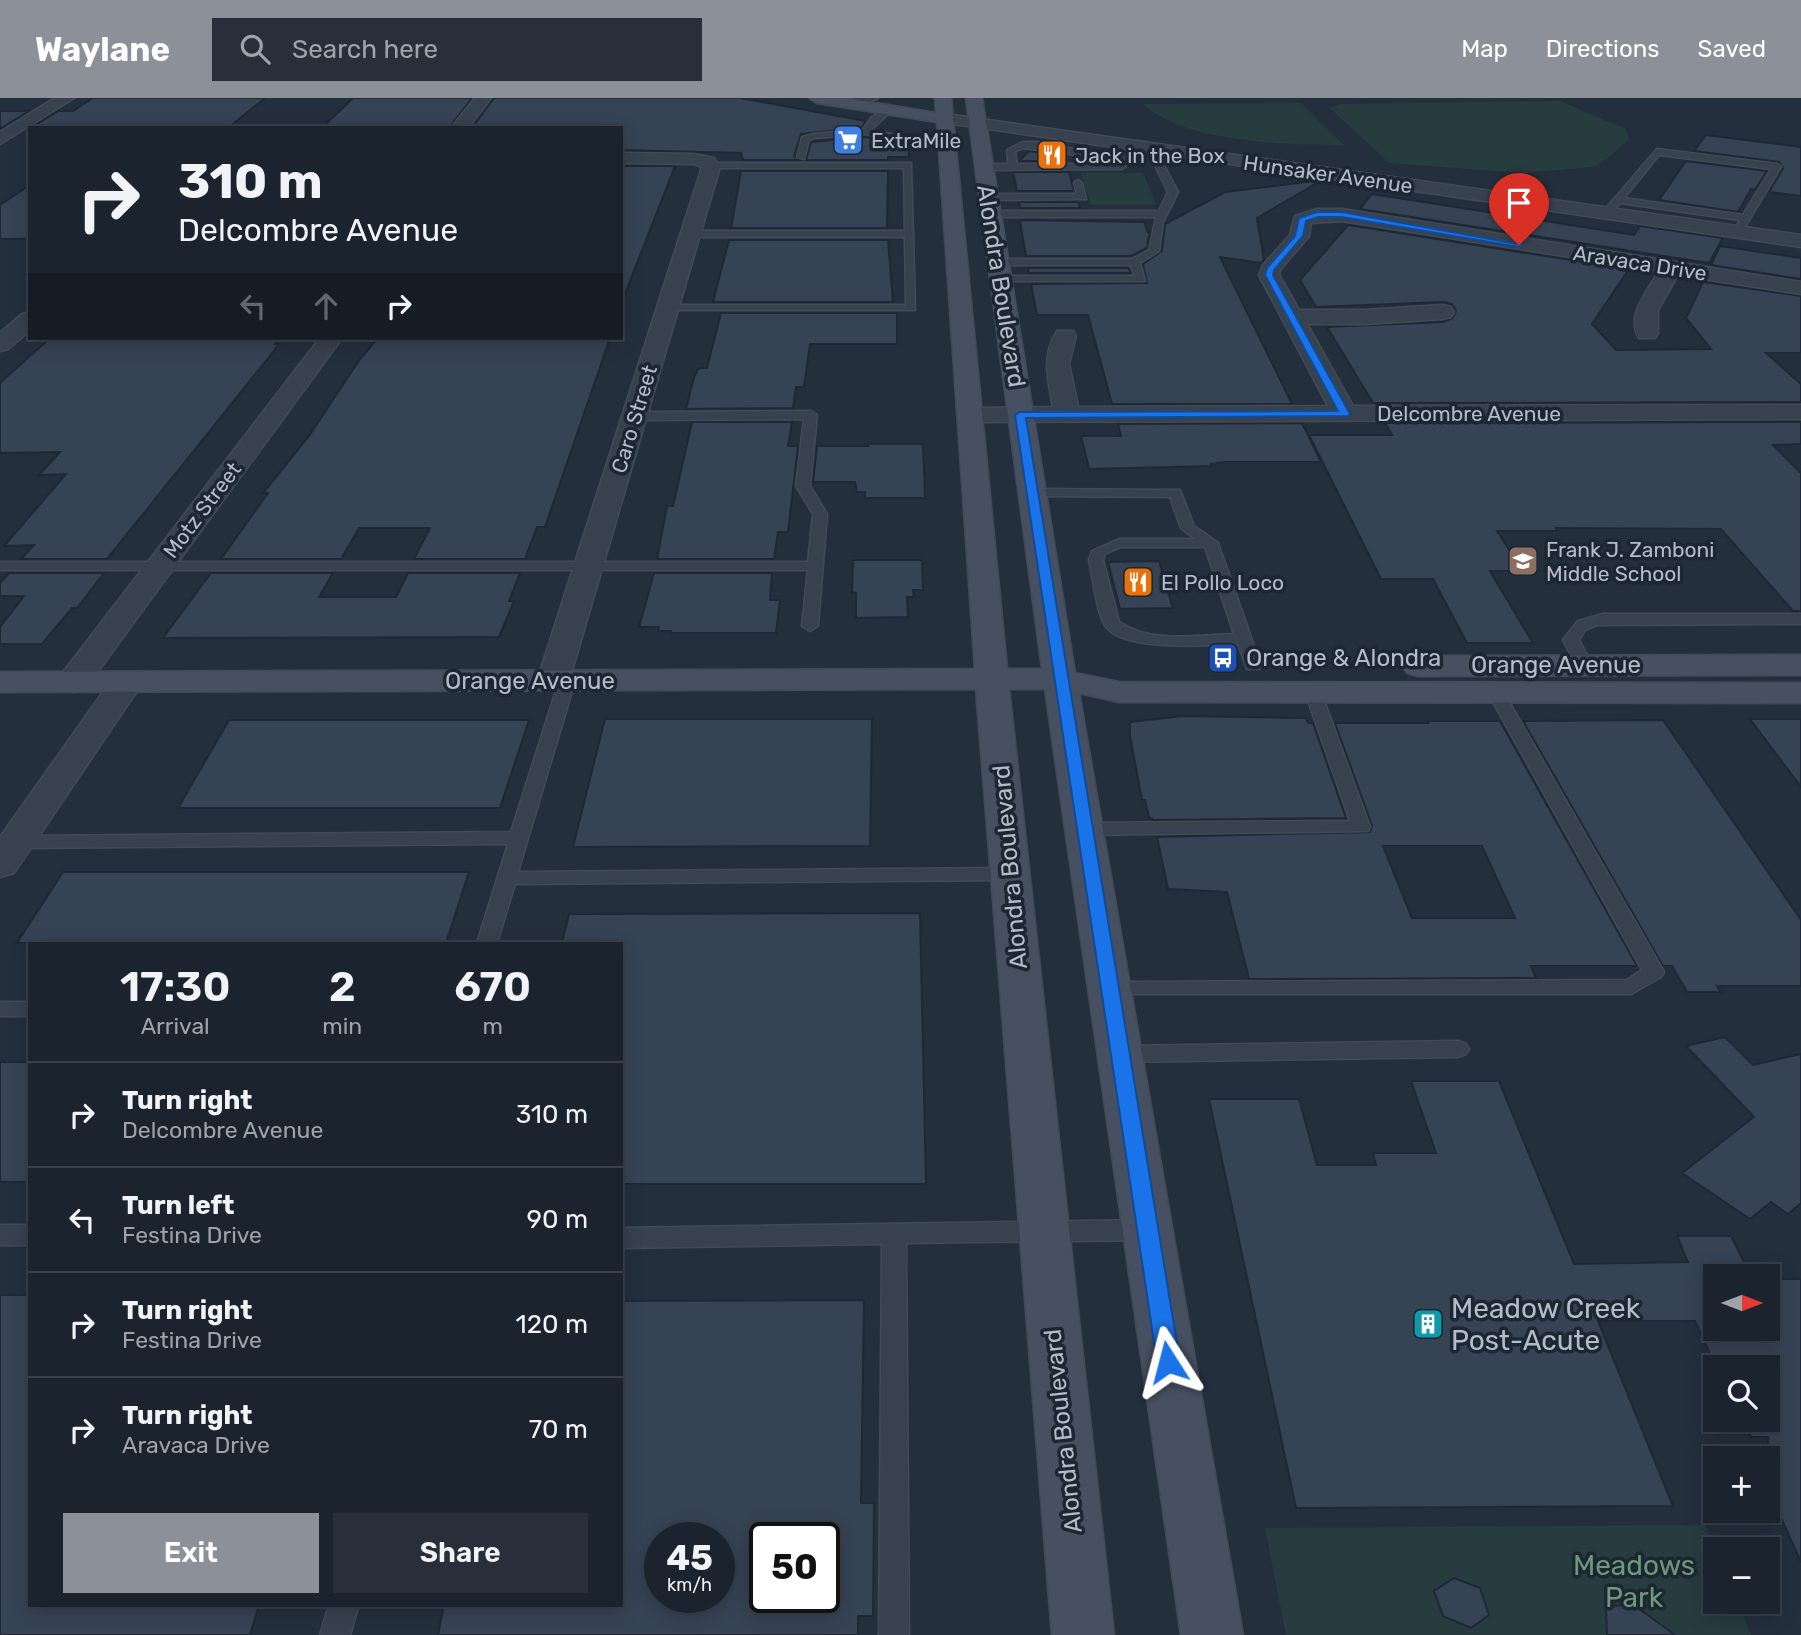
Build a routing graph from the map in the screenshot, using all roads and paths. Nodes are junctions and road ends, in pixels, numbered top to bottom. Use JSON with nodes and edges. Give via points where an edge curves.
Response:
{"nodes":[{"id":1,"x":483,"y":98,"type":"edge"},
{"id":2,"x":817,"y":98,"type":"edge"},
{"id":3,"x":870,"y":98,"type":"edge"},
{"id":4,"x":943,"y":98,"type":"edge"},
{"id":5,"x":974,"y":98,"type":"edge"},
{"id":6,"x":62,"y":100,"type":"edge"},
{"id":7,"x":23,"y":103,"type":"dead end"},
{"id":8,"x":852,"y":104,"type":"junction"},
{"id":9,"x":887,"y":110,"type":"junction"},
{"id":10,"x":946,"y":119,"type":"junction"},
{"id":11,"x":977,"y":124,"type":"junction"},
{"id":12,"x":462,"y":126,"type":"edge"},
{"id":13,"x":866,"y":131,"type":"junction"},
{"id":14,"x":0,"y":139,"type":"edge"},
{"id":15,"x":947,"y":146,"type":"junction"},
{"id":16,"x":1138,"y":147,"type":"junction"},
{"id":17,"x":1166,"y":151,"type":"junction"},
{"id":18,"x":802,"y":157,"type":"dead end"},
{"id":19,"x":623,"y":158,"type":"edge"},
{"id":20,"x":708,"y":163,"type":"junction"},
{"id":21,"x":1081,"y":166,"type":"junction"},
{"id":22,"x":983,"y":167,"type":"junction"},
{"id":23,"x":1013,"y":167,"type":"junction"},
{"id":24,"x":1078,"y":183,"type":"dead end"},
{"id":25,"x":989,"y":206,"type":"junction"},
{"id":26,"x":1612,"y":207,"type":"junction"},
{"id":27,"x":953,"y":214,"type":"junction"},
{"id":28,"x":1162,"y":214,"type":"junction"},
{"id":29,"x":1746,"y":229,"type":"junction"},
{"id":30,"x":691,"y":234,"type":"junction"},
{"id":31,"x":909,"y":234,"type":"junction"},
{"id":32,"x":1801,"y":239,"type":"edge"},
{"id":33,"x":1801,"y":248,"type":"edge"},
{"id":34,"x":1134,"y":262,"type":"junction"},
{"id":35,"x":1671,"y":268,"type":"junction"},
{"id":36,"x":999,"y":270,"type":"junction"},
{"id":37,"x":1801,"y":288,"type":"edge"},
{"id":38,"x":668,"y":308,"type":"junction"},
{"id":39,"x":1443,"y":312,"type":"dead end"},
{"id":40,"x":1291,"y":317,"type":"junction"},
{"id":41,"x":28,"y":321,"type":"edge"},
{"id":42,"x":1647,"y":333,"type":"dead end"},
{"id":43,"x":1065,"y":336,"type":"dead end"},
{"id":44,"x":329,"y":340,"type":"edge"},
{"id":45,"x":0,"y":344,"type":"edge"},
{"id":46,"x":1801,"y":412,"type":"edge"},
{"id":47,"x":1345,"y":414,"type":"junction"},
{"id":48,"x":970,"y":415,"type":"junction"},
{"id":49,"x":1020,"y":415,"type":"junction"},
{"id":50,"x":1068,"y":415,"type":"junction"},
{"id":51,"x":635,"y":416,"type":"junction"},
{"id":52,"x":1032,"y":493,"type":"junction"},
{"id":53,"x":1211,"y":543,"type":"junction"},
{"id":54,"x":160,"y":565,"type":"junction"},
{"id":55,"x":0,"y":566,"type":"edge"},
{"id":56,"x":589,"y":566,"type":"junction"},
{"id":57,"x":816,"y":566,"type":"junction"},
{"id":58,"x":1801,"y":619,"type":"edge"},
{"id":59,"x":810,"y":626,"type":"dead end"},
{"id":60,"x":1248,"y":652,"type":"junction"},
{"id":61,"x":1584,"y":665,"type":"junction"},
{"id":62,"x":1801,"y":665,"type":"edge"},
{"id":63,"x":992,"y":680,"type":"junction"},
{"id":64,"x":1060,"y":680,"type":"junction"},
{"id":65,"x":560,"y":681,"type":"junction"},
{"id":66,"x":0,"y":682,"type":"edge"},
{"id":67,"x":73,"y":682,"type":"junction"},
{"id":68,"x":127,"y":682,"type":"junction"},
{"id":69,"x":1313,"y":692,"type":"junction"},
{"id":70,"x":1496,"y":693,"type":"junction"},
{"id":71,"x":1801,"y":693,"type":"edge"},
{"id":72,"x":1084,"y":829,"type":"junction"},
{"id":73,"x":519,"y":838,"type":"junction"},
{"id":74,"x":8,"y":853,"type":"edge"},
{"id":75,"x":1010,"y":874,"type":"junction"},
{"id":76,"x":507,"y":878,"type":"junction"},
{"id":77,"x":487,"y":942,"type":"edge"},
{"id":78,"x":1109,"y":989,"type":"junction"},
{"id":79,"x":0,"y":1009,"type":"edge"},
{"id":80,"x":28,"y":1009,"type":"edge"},
{"id":81,"x":1458,"y":1049,"type":"dead end"},
{"id":82,"x":1120,"y":1054,"type":"junction"},
{"id":83,"x":1148,"y":1230,"type":"junction"},
{"id":84,"x":1044,"y":1231,"type":"junction"},
{"id":85,"x":894,"y":1233,"type":"junction"},
{"id":86,"x":0,"y":1235,"type":"edge"},
{"id":87,"x":28,"y":1235,"type":"edge"},
{"id":88,"x":623,"y":1238,"type":"edge"},
{"id":89,"x":343,"y":1607,"type":"edge"},
{"id":90,"x":335,"y":1635,"type":"edge"},
{"id":91,"x":894,"y":1635,"type":"edge"},
{"id":92,"x":1083,"y":1635,"type":"edge"},
{"id":93,"x":1212,"y":1635,"type":"edge"}],
"edges":[{"from":1,"to":12,"type":"street"},
{"from":2,"to":8,"type":"main road","name":"Hunsaker Avenue"},
{"from":3,"to":8,"type":"street"},
{"from":4,"to":10,"type":"main road","name":"Alondra Boulevard"},
{"from":5,"to":11,"type":"main road","name":"Alondra Boulevard"},
{"from":6,"to":7,"type":"street"},
{"from":6,"to":14,"type":"street"},
{"from":8,"to":9,"type":"main road","name":"Hunsaker Avenue"},
{"from":9,"to":10,"type":"main road","name":"Hunsaker Avenue"},
{"from":9,"to":13,"type":"lane"},
{"from":10,"to":11,"type":"street","name":"Hunsaker Avenue"},
{"from":10,"to":15,"type":"main road","name":"Alondra Boulevard"},
{"from":11,"to":16,"type":"street","name":"Hunsaker Avenue"},
{"from":11,"to":22,"type":"main road","name":"Alondra Boulevard"},
{"from":13,"to":15,"type":"lane"},
{"from":13,"to":18,"type":"lane","via":[[805,139]]},
{"from":15,"to":27,"type":"main road","name":"Alondra Boulevard"},
{"from":16,"to":17,"type":"street","name":"Hunsaker Avenue"},
{"from":16,"to":21,"type":"lane","via":[[1124,155],[1122,166]]},
{"from":17,"to":26,"type":"street","name":"Hunsaker Avenue"},
{"from":17,"to":28,"type":"lane","via":[[1156,159],[1173,192]]},
{"from":19,"to":20,"type":"street"},
{"from":20,"to":30,"type":"street","name":"Caro Street"},
{"from":20,"to":31,"type":"lane","via":[[908,165]]},
{"from":21,"to":23,"type":"lane"},
{"from":21,"to":23,"type":"lane","via":[[1097,156],[1033,145],[1011,150]]},
{"from":22,"to":23,"type":"lane"},
{"from":22,"to":25,"type":"main road","name":"Alondra Boulevard"},
{"from":24,"to":25,"type":"lane","via":[[1083,197]]},
{"from":25,"to":27,"type":"main road"},
{"from":25,"to":28,"type":"lane"},
{"from":25,"to":36,"type":"main road","name":"Alondra Boulevard"},
{"from":26,"to":29,"type":"street","name":"Hunsaker Avenue"},
{"from":26,"to":29,"type":"lane","via":[[1657,152],[1777,167]]},
{"from":27,"to":48,"type":"main road","name":"Alondra Boulevard"},
{"from":28,"to":34,"type":"lane","via":[[1154,251]]},
{"from":29,"to":32,"type":"street","name":"Hunsaker Avenue"},
{"from":29,"to":33,"type":"street","name":"Hunsaker Avenue"},
{"from":30,"to":31,"type":"lane"},
{"from":30,"to":38,"type":"street","name":"Caro Street"},
{"from":31,"to":38,"type":"lane","via":[[911,308]]},
{"from":34,"to":36,"type":"lane"},
{"from":34,"to":36,"type":"lane","via":[[1141,279]]},
{"from":35,"to":37,"type":"street","name":"Aravaca Drive"},
{"from":35,"to":40,"type":"street","name":"Aravaca Drive","via":[[1342,215],[1313,216],[1302,220],[1298,236],[1270,269]]},
{"from":35,"to":42,"type":"street","via":[[1647,310]]},
{"from":36,"to":49,"type":"main road","name":"Alondra Boulevard"},
{"from":38,"to":51,"type":"street","name":"Caro Street"},
{"from":39,"to":40,"type":"street"},
{"from":40,"to":47,"type":"street"},
{"from":41,"to":45,"type":"street"},
{"from":43,"to":50,"type":"street","name":"Alondra Boulevard","via":[[1057,364]]},
{"from":44,"to":54,"type":"street","name":"Motz Street"},
{"from":46,"to":47,"type":"street","name":"Delcombre Avenue"},
{"from":47,"to":50,"type":"street","name":"Delcombre Avenue"},
{"from":48,"to":49,"type":"street","name":"Delcombre Avenue"},
{"from":48,"to":63,"type":"main road","name":"Alondra Boulevard"},
{"from":49,"to":50,"type":"street","name":"Delcombre Avenue"},
{"from":49,"to":52,"type":"main road","name":"Alondra Boulevard"},
{"from":51,"to":56,"type":"street","name":"Caro Street"},
{"from":51,"to":57,"type":"lane","via":[[811,415],[803,486],[820,514]]},
{"from":52,"to":53,"type":"lane","via":[[1175,493],[1188,528]]},
{"from":52,"to":64,"type":"main road","name":"Alondra Boulevard"},
{"from":53,"to":60,"type":"lane"},
{"from":53,"to":60,"type":"lane","via":[[1119,543],[1099,551],[1096,560],[1112,624],[1138,638]]},
{"from":54,"to":55,"type":"lane"},
{"from":54,"to":56,"type":"lane"},
{"from":54,"to":67,"type":"street","name":"Motz Street"},
{"from":56,"to":57,"type":"lane"},
{"from":56,"to":65,"type":"street","name":"Caro Street"},
{"from":57,"to":59,"type":"lane"},
{"from":58,"to":61,"type":"lane","via":[[1603,619],[1583,623],[1571,640]]},
{"from":60,"to":61,"type":"main road","name":"Orange Avenue"},
{"from":60,"to":64,"type":"main road","name":"Orange Avenue","via":[[1113,667]]},
{"from":61,"to":62,"type":"main road","name":"Orange Avenue"},
{"from":63,"to":64,"type":"main road","name":"Orange Avenue"},
{"from":63,"to":65,"type":"main road","name":"Orange Avenue"},
{"from":63,"to":75,"type":"main road","name":"Alondra Boulevard"},
{"from":64,"to":69,"type":"main road","name":"Orange Avenue","via":[[1119,692]]},
{"from":64,"to":72,"type":"main road","name":"Alondra Boulevard"},
{"from":65,"to":68,"type":"main road","name":"Orange Avenue"},
{"from":65,"to":73,"type":"lane"},
{"from":66,"to":67,"type":"main road","name":"Orange Avenue"},
{"from":67,"to":68,"type":"main road","name":"Orange Avenue"},
{"from":68,"to":74,"type":"street"},
{"from":69,"to":70,"type":"main road","name":"Orange Avenue"},
{"from":69,"to":72,"type":"lane","via":[[1361,827]]},
{"from":70,"to":71,"type":"main road","name":"Orange Avenue"},
{"from":70,"to":78,"type":"lane","via":[[1654,972],[1631,987]]},
{"from":72,"to":78,"type":"main road","name":"Alondra Boulevard"},
{"from":73,"to":74,"type":"lane"},
{"from":73,"to":76,"type":"lane"},
{"from":75,"to":76,"type":"lane"},
{"from":75,"to":84,"type":"main road","name":"Alondra Boulevard"},
{"from":76,"to":77,"type":"lane"},
{"from":78,"to":82,"type":"main road","name":"Alondra Boulevard"},
{"from":79,"to":80,"type":"lane"},
{"from":81,"to":82,"type":"lane"},
{"from":82,"to":83,"type":"main road","name":"Alondra Boulevard"},
{"from":83,"to":84,"type":"lane"},
{"from":83,"to":93,"type":"main road","name":"Alondra Boulevard"},
{"from":84,"to":85,"type":"lane"},
{"from":84,"to":92,"type":"main road","name":"Alondra Boulevard"},
{"from":85,"to":88,"type":"lane"},
{"from":85,"to":91,"type":"lane"},
{"from":86,"to":87,"type":"lane"},
{"from":89,"to":90,"type":"lane"}]}
